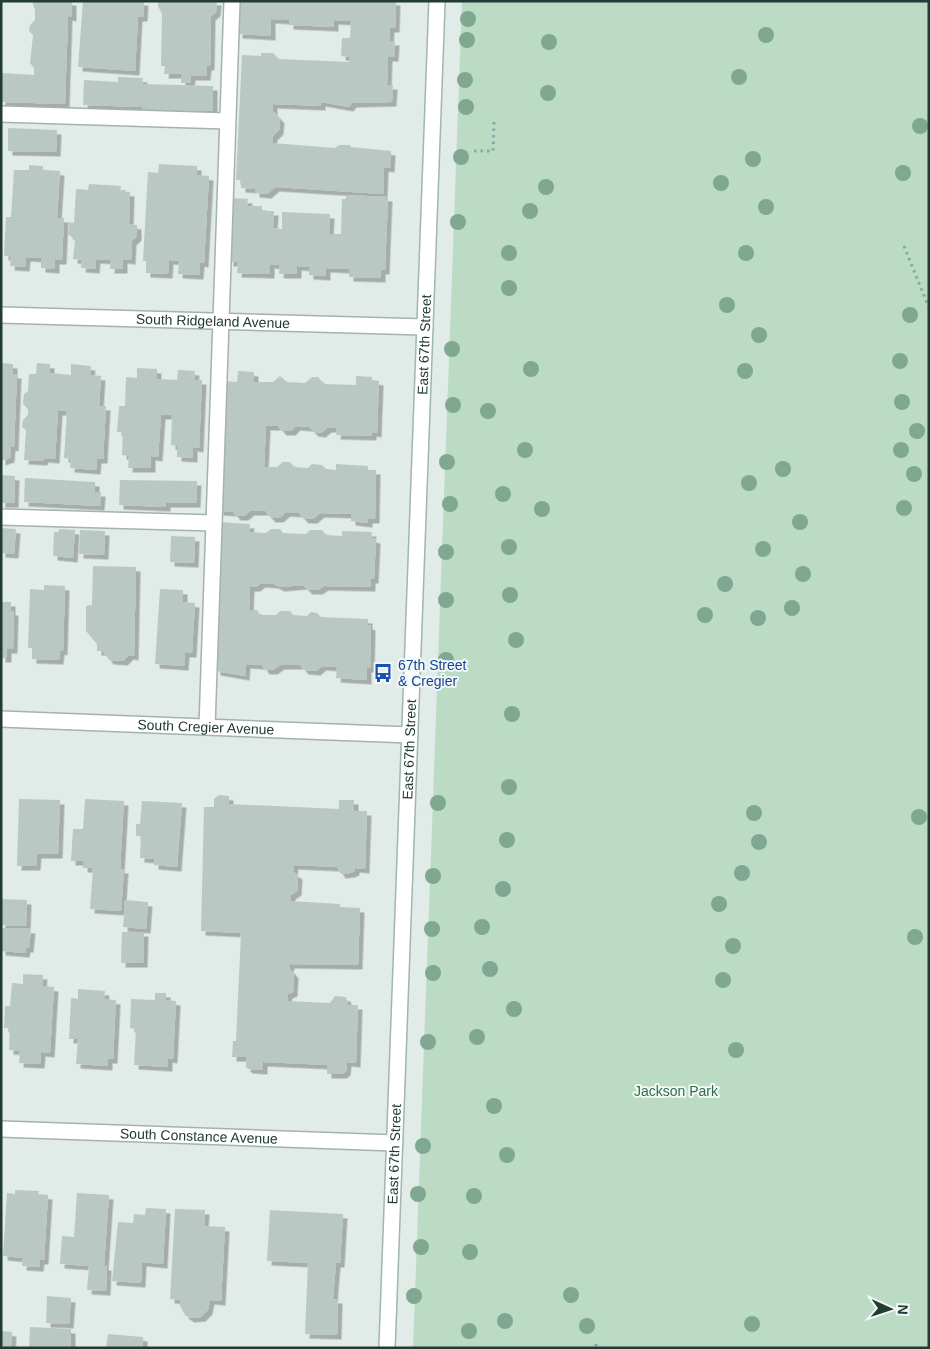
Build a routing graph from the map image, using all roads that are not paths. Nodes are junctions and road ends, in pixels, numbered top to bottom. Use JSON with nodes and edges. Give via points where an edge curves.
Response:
{"nodes":[{"id":1,"x":232,"y":1,"type":"edge"},
{"id":2,"x":437,"y":1,"type":"edge"},
{"id":3,"x":1,"y":114,"type":"edge"},
{"id":4,"x":227,"y":121,"type":"junction"},
{"id":5,"x":1,"y":315,"type":"edge"},
{"id":6,"x":220,"y":321,"type":"junction"},
{"id":7,"x":425,"y":327,"type":"junction"},
{"id":8,"x":1,"y":517,"type":"edge"},
{"id":9,"x":213,"y":524,"type":"junction"},
{"id":10,"x":1,"y":719,"type":"edge"},
{"id":11,"x":207,"y":727,"type":"junction"},
{"id":12,"x":410,"y":735,"type":"junction"},
{"id":13,"x":1,"y":1129,"type":"edge"},
{"id":14,"x":395,"y":1143,"type":"junction"},
{"id":15,"x":388,"y":1348,"type":"edge"}],
"edges":[{"from":1,"to":4,"type":"street"},
{"from":2,"to":7,"type":"street","name":"East 67th Street"},
{"from":3,"to":4,"type":"street"},
{"from":4,"to":6,"type":"street"},
{"from":5,"to":6,"type":"street","name":"South Ridgeland Avenue"},
{"from":6,"to":7,"type":"street","name":"South Ridgeland Avenue"},
{"from":6,"to":9,"type":"street"},
{"from":7,"to":12,"type":"street","name":"East 67th Street"},
{"from":8,"to":9,"type":"street"},
{"from":9,"to":11,"type":"street"},
{"from":10,"to":11,"type":"street","name":"South Cregier Avenue"},
{"from":11,"to":12,"type":"street","name":"South Cregier Avenue"},
{"from":12,"to":14,"type":"street","name":"East 67th Street"},
{"from":13,"to":14,"type":"street","name":"South Constance Avenue"},
{"from":14,"to":15,"type":"street","name":"East 67th Street"}]}
